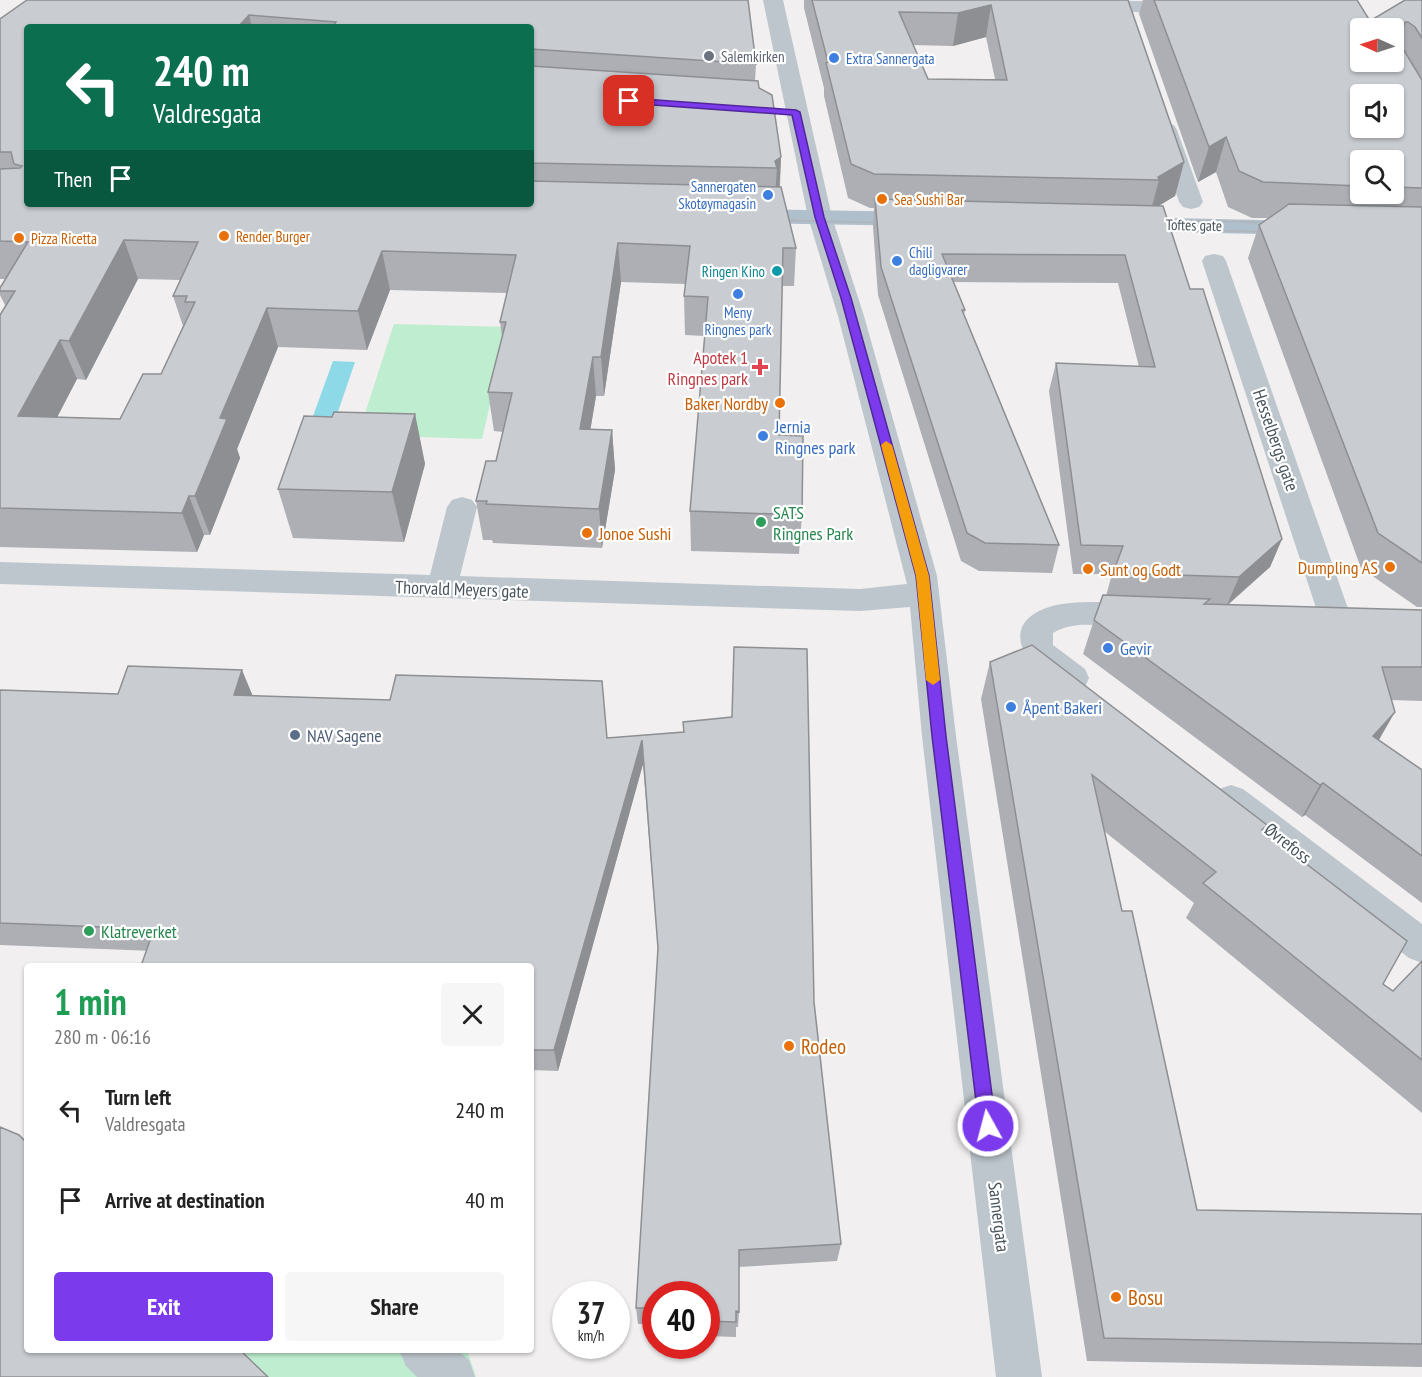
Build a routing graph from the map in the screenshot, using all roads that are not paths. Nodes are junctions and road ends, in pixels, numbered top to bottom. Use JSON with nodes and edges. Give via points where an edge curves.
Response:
{"nodes":[{"id":1,"x":773,"y":0,"type":"edge"},
{"id":2,"x":787,"y":0,"type":"edge"},
{"id":3,"x":794,"y":0,"type":"edge"},
{"id":4,"x":1063,"y":5,"type":"edge"},
{"id":5,"x":1124,"y":6,"type":"junction"},
{"id":6,"x":1207,"y":8,"type":"edge"},
{"id":7,"x":1132,"y":30,"type":"edge"},
{"id":8,"x":1161,"y":116,"type":"edge"},
{"id":9,"x":1191,"y":202,"type":"dead end"},
{"id":10,"x":721,"y":215,"type":"edge"},
{"id":11,"x":820,"y":217,"type":"junction"},
{"id":12,"x":942,"y":220,"type":"edge"},
{"id":13,"x":1106,"y":223,"type":"edge"},
{"id":14,"x":1324,"y":228,"type":"edge"},
{"id":15,"x":1214,"y":261,"type":"dead end"},
{"id":16,"x":462,"y":507,"type":"dead end"},
{"id":17,"x":0,"y":573,"type":"edge"},
{"id":18,"x":442,"y":588,"type":"junction"},
{"id":19,"x":924,"y":594,"type":"junction"},
{"id":20,"x":1174,"y":618,"type":"edge"},
{"id":21,"x":1300,"y":621,"type":"edge"},
{"id":22,"x":1096,"y":695,"type":"edge"},
{"id":23,"x":1208,"y":781,"type":"edge"},
{"id":24,"x":1422,"y":946,"type":"edge"},
{"id":25,"x":425,"y":1353,"type":"edge"},
{"id":26,"x":452,"y":1377,"type":"edge"},
{"id":27,"x":1019,"y":1377,"type":"edge"}],
"edges":[{"from":1,"to":11,"type":"street","name":"Sannergata","via":[[785,112]]},
{"from":2,"to":3,"type":"street"},
{"from":4,"to":5,"type":"street"},
{"from":5,"to":6,"type":"street"},
{"from":5,"to":7,"type":"street"},
{"from":8,"to":9,"type":"street"},
{"from":10,"to":11,"type":"main road"},
{"from":11,"to":12,"type":"main road"},
{"from":11,"to":19,"type":"street","name":"Sannergata","via":[[917,554]]},
{"from":13,"to":14,"type":"main road","name":"Toftes gate"},
{"from":15,"to":21,"type":"street","name":"Hesselbergs gate","via":[[1348,620]]},
{"from":16,"to":18,"type":"street"},
{"from":17,"to":18,"type":"street","name":"Thorvald Meyers gate"},
{"from":18,"to":19,"type":"street","name":"Thorvald Meyers gate","via":[[860,600]]},
{"from":19,"to":27,"type":"street","name":"Sannergata"},
{"from":20,"to":22,"type":"street","via":[[1064,614],[1046,620],[1035,638],[1039,652]]},
{"from":23,"to":24,"type":"street","name":"Øvrefoss"},
{"from":25,"to":26,"type":"street"}]}
